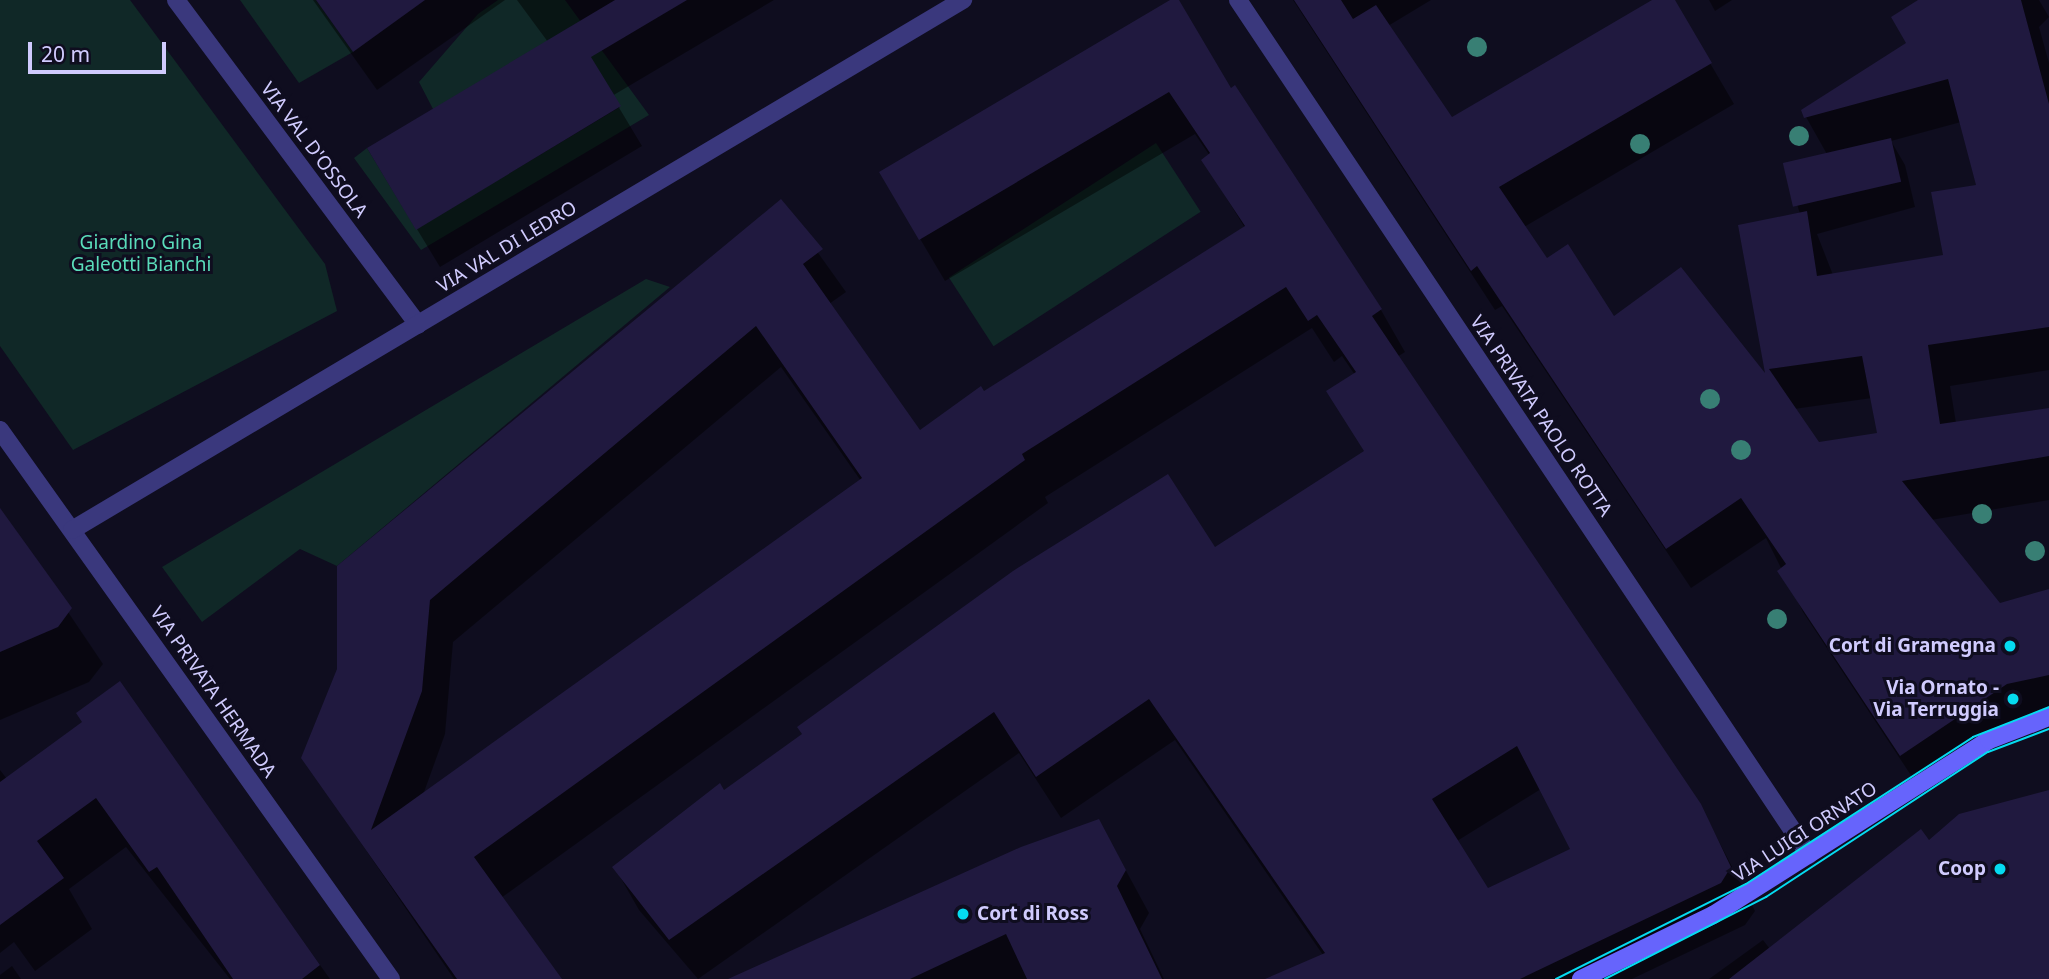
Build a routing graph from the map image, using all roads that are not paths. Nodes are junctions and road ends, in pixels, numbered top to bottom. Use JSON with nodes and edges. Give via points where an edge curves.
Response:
{"nodes":[{"id":1,"x":176,"y":0,"type":"edge"},
{"id":2,"x":963,"y":0,"type":"edge"},
{"id":3,"x":1238,"y":0,"type":"edge"},
{"id":4,"x":418,"y":325,"type":"junction"},
{"id":5,"x":0,"y":430,"type":"edge"},
{"id":6,"x":72,"y":530,"type":"junction"},
{"id":7,"x":2049,"y":718,"type":"edge"},
{"id":8,"x":1809,"y":855,"type":"junction"},
{"id":9,"x":391,"y":979,"type":"edge"},
{"id":10,"x":1581,"y":979,"type":"edge"}],
"edges":[{"from":1,"to":4,"type":"street","name":"VIA VAL D'OSSOLA"},
{"from":2,"to":4,"type":"street","name":"VIA VAL DI LEDRO"},
{"from":3,"to":8,"type":"street","name":"VIA PRIVATA PAOLO ROTTA"},
{"from":4,"to":6,"type":"street","name":"VIA VAL DI LEDRO"},
{"from":5,"to":6,"type":"street","name":"VIA PRIVATA HERMADA"},
{"from":6,"to":9,"type":"street","name":"VIA PRIVATA HERMADA"},
{"from":7,"to":8,"type":"main road","name":"VIA LUIGI ORNATO","via":[[1956,759]]},
{"from":8,"to":10,"type":"main road","name":"VIA LUIGI ORNATO","via":[[1702,921]]}]}
